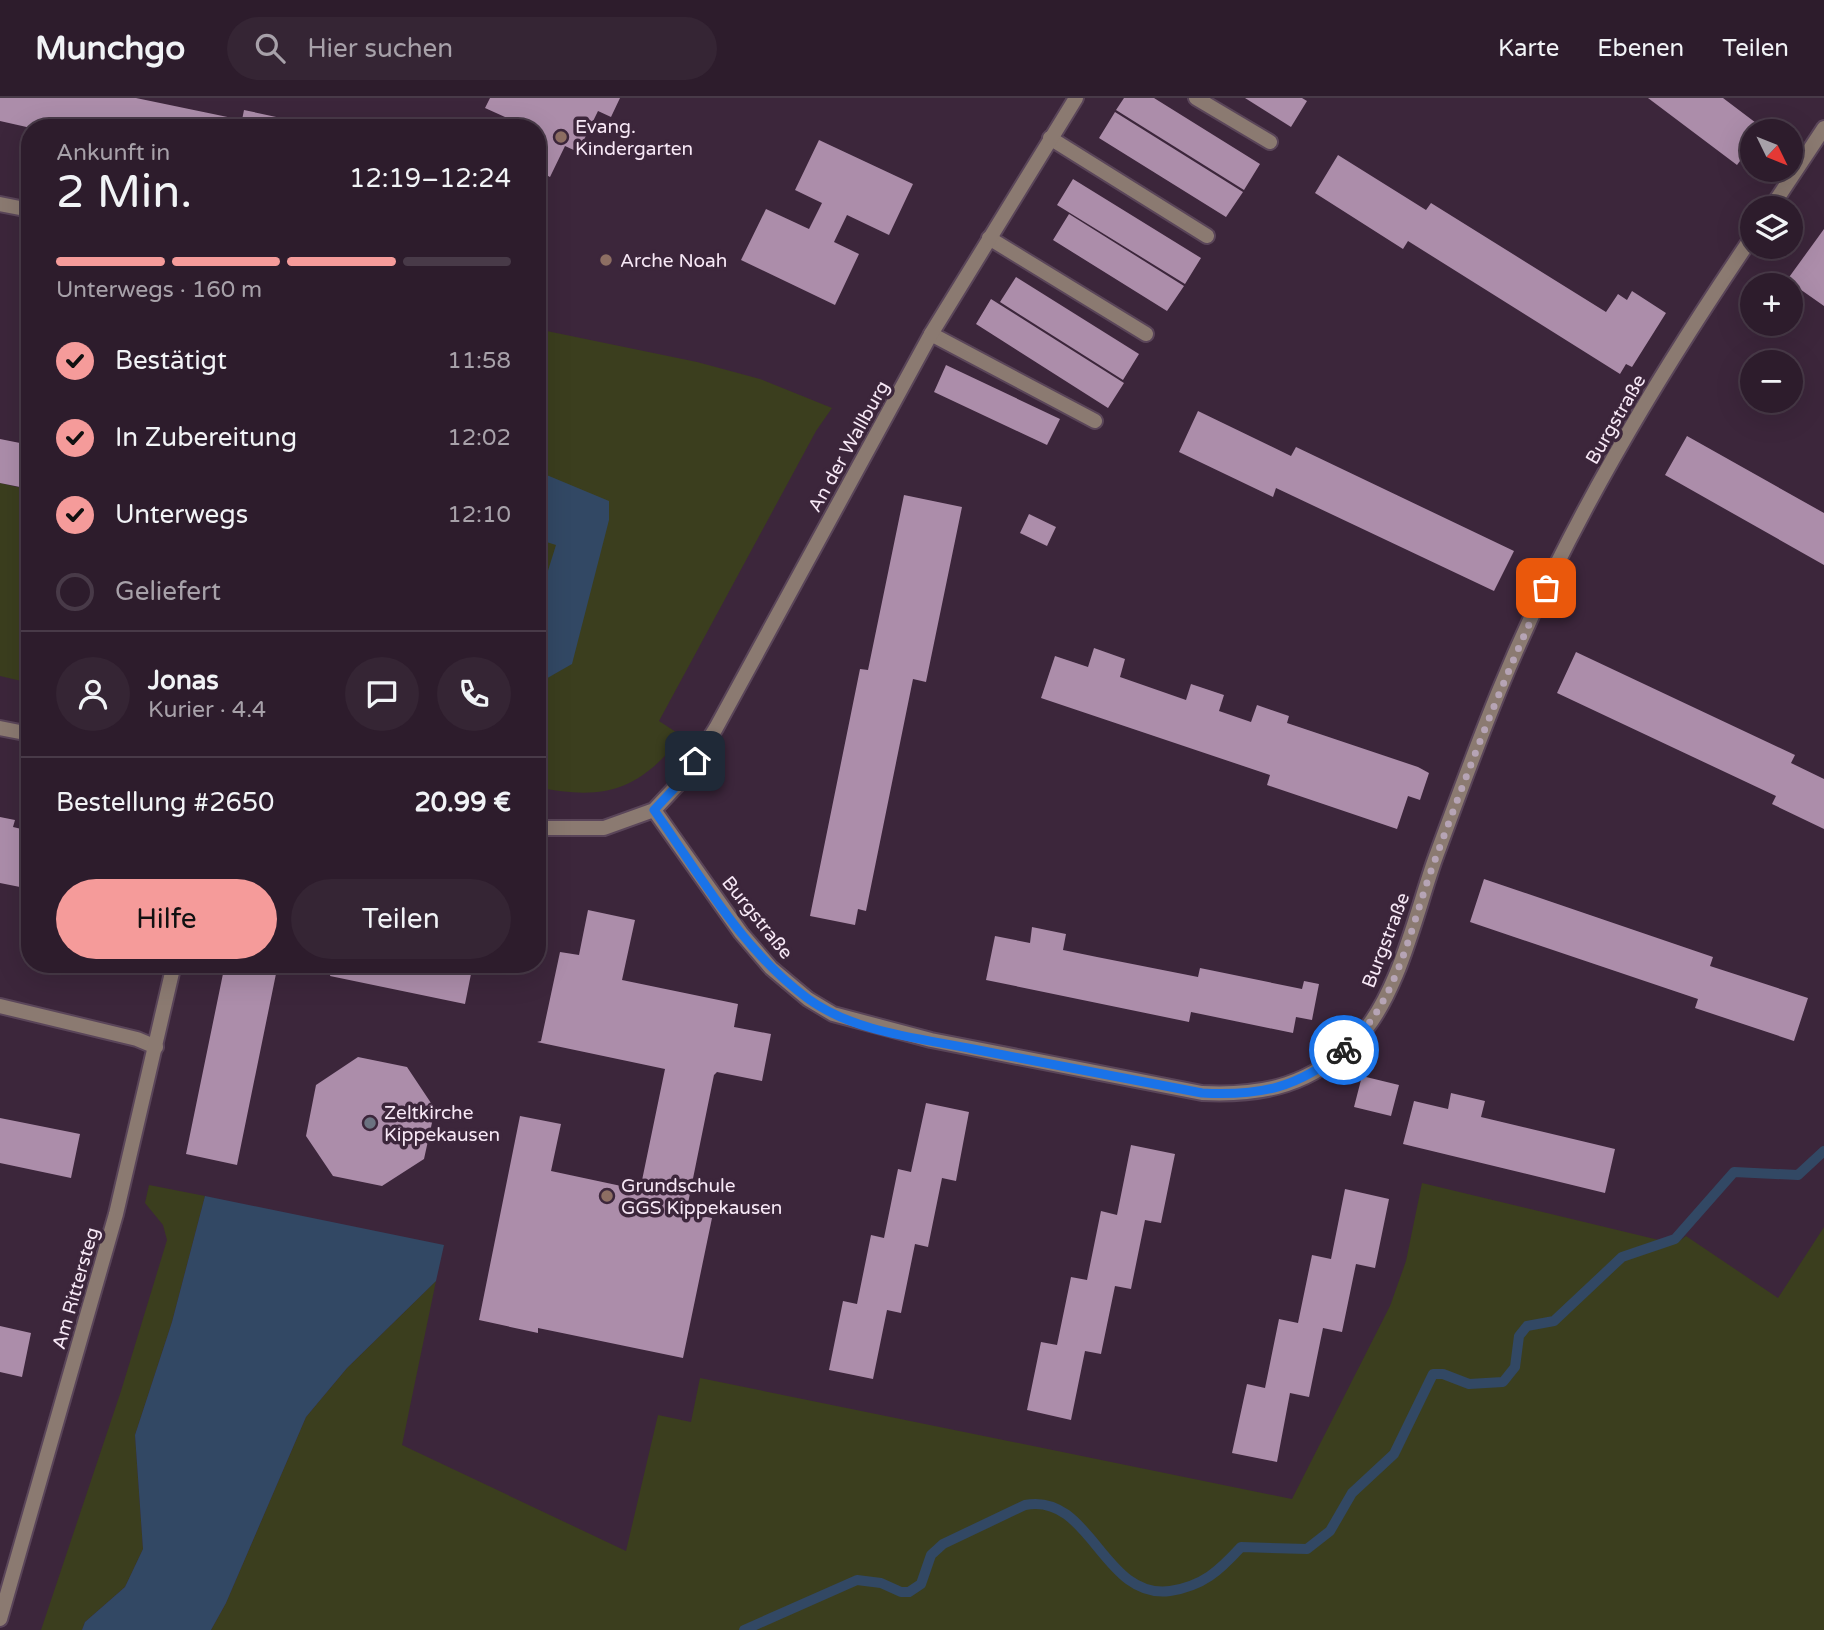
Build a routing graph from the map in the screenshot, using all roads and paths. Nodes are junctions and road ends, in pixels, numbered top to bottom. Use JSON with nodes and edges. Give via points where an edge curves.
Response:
{"nodes":[{"id":1,"x":1076,"y":98,"type":"edge"},
{"id":2,"x":1196,"y":98,"type":"edge"},
{"id":3,"x":1824,"y":128,"type":"edge"},
{"id":4,"x":1050,"y":138,"type":"junction"},
{"id":5,"x":1270,"y":142,"type":"dead end"},
{"id":6,"x":1779,"y":196,"type":"edge"},
{"id":7,"x":0,"y":204,"type":"edge"},
{"id":8,"x":21,"y":208,"type":"edge"},
{"id":9,"x":1207,"y":236,"type":"dead end"},
{"id":10,"x":989,"y":238,"type":"junction"},
{"id":11,"x":1740,"y":256,"type":"edge"},
{"id":12,"x":931,"y":334,"type":"junction"},
{"id":13,"x":1146,"y":334,"type":"dead end"},
{"id":14,"x":1095,"y":421,"type":"dead end"},
{"id":15,"x":0,"y":728,"type":"edge"},
{"id":16,"x":21,"y":732,"type":"edge"},
{"id":17,"x":654,"y":810,"type":"junction"},
{"id":18,"x":546,"y":828,"type":"edge"},
{"id":19,"x":172,"y":973,"type":"edge"},
{"id":20,"x":0,"y":1006,"type":"edge"},
{"id":21,"x":156,"y":1047,"type":"junction"},
{"id":22,"x":0,"y":1619,"type":"edge"}],
"edges":[{"from":1,"to":4,"type":"street","name":"An der Wallburg"},
{"from":2,"to":5,"type":"street"},
{"from":3,"to":6,"type":"street"},
{"from":4,"to":9,"type":"street"},
{"from":4,"to":10,"type":"street","name":"An der Wallburg"},
{"from":7,"to":8,"type":"street"},
{"from":10,"to":12,"type":"street","name":"An der Wallburg"},
{"from":10,"to":13,"type":"street"},
{"from":11,"to":17,"type":"street","name":"Burgstraße","via":[[1643,407],[1556,566],[1499,691],[1398,969],[1380,1004],[1359,1037],[1318,1071],[1244,1095],[1202,1093],[931,1040],[833,1014],[771,968]]},
{"from":12,"to":14,"type":"street"},
{"from":12,"to":17,"type":"street","name":"An der Wallburg","via":[[716,727],[685,777]]},
{"from":15,"to":16,"type":"street"},
{"from":17,"to":18,"type":"street","via":[[604,828]]},
{"from":19,"to":21,"type":"street","name":"Am Rittersteg"},
{"from":20,"to":21,"type":"street"},
{"from":21,"to":22,"type":"street","name":"Am Rittersteg","via":[[117,1214]]}]}
